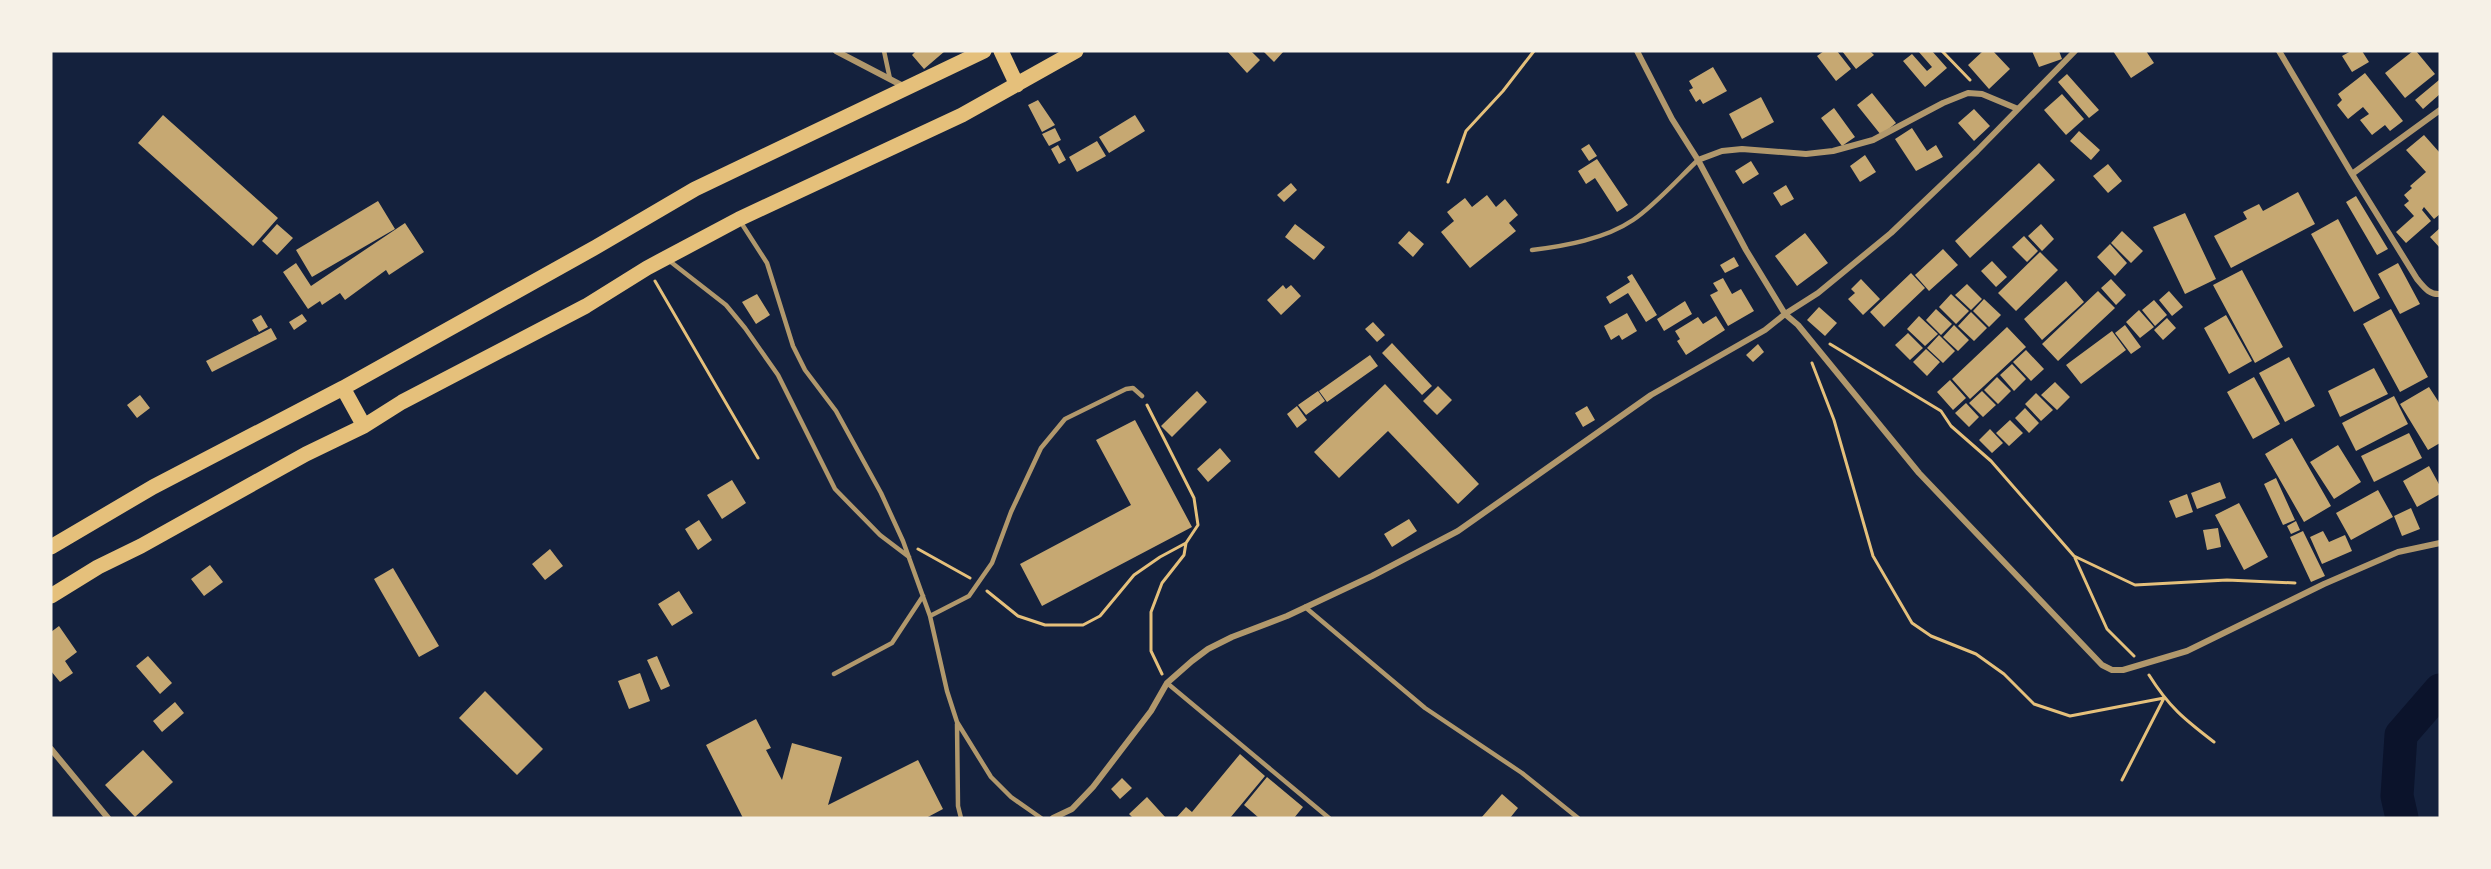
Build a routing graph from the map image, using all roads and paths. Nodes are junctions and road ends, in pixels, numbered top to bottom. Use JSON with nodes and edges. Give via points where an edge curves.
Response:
{"nodes":[{"id":1,"x":836,"y":51,"type":"edge"},
{"id":2,"x":884,"y":51,"type":"edge"},
{"id":3,"x":984,"y":51,"type":"edge"},
{"id":4,"x":1001,"y":51,"type":"edge"},
{"id":5,"x":1076,"y":51,"type":"edge"},
{"id":6,"x":1534,"y":51,"type":"edge"},
{"id":7,"x":1637,"y":51,"type":"edge"},
{"id":8,"x":1942,"y":51,"type":"edge"},
{"id":9,"x":2075,"y":51,"type":"edge"},
{"id":10,"x":2279,"y":51,"type":"edge"},
{"id":11,"x":890,"y":79,"type":"junction"},
{"id":12,"x":1017,"y":85,"type":"junction"},
{"id":13,"x":906,"y":87,"type":"junction"},
{"id":14,"x":1982,"y":94,"type":"junction"},
{"id":15,"x":2018,"y":109,"type":"junction"},
{"id":16,"x":2440,"y":110,"type":"edge"},
{"id":17,"x":1698,"y":160,"type":"junction"},
{"id":18,"x":2352,"y":174,"type":"junction"},
{"id":19,"x":1448,"y":182,"type":"dead end"},
{"id":20,"x":739,"y":219,"type":"junction"},
{"id":21,"x":1532,"y":250,"type":"dead end"},
{"id":22,"x":666,"y":258,"type":"junction"},
{"id":23,"x":647,"y":268,"type":"junction"},
{"id":24,"x":2440,"y":294,"type":"edge"},
{"id":25,"x":1785,"y":314,"type":"junction"},
{"id":26,"x":1828,"y":343,"type":"dead end"},
{"id":27,"x":1810,"y":357,"type":"dead end"},
{"id":28,"x":343,"y":388,"type":"junction"},
{"id":29,"x":1142,"y":396,"type":"joint"},
{"id":30,"x":364,"y":426,"type":"junction"},
{"id":31,"x":758,"y":458,"type":"dead end"},
{"id":32,"x":903,"y":541,"type":"junction"},
{"id":33,"x":1186,"y":543,"type":"junction"},
{"id":34,"x":2440,"y":543,"type":"edge"},
{"id":35,"x":51,"y":547,"type":"edge"},
{"id":36,"x":909,"y":557,"type":"junction"},
{"id":37,"x":978,"y":583,"type":"junction"},
{"id":38,"x":2324,"y":584,"type":"junction"},
{"id":39,"x":51,"y":596,"type":"edge"},
{"id":40,"x":923,"y":596,"type":"junction"},
{"id":41,"x":1305,"y":607,"type":"junction"},
{"id":42,"x":930,"y":616,"type":"junction"},
{"id":43,"x":834,"y":674,"type":"dead end"},
{"id":44,"x":1167,"y":683,"type":"junction"},
{"id":45,"x":957,"y":722,"type":"junction"},
{"id":46,"x":51,"y":749,"type":"edge"},
{"id":47,"x":2121,"y":780,"type":"dead end"},
{"id":48,"x":108,"y":818,"type":"edge"},
{"id":49,"x":961,"y":818,"type":"edge"},
{"id":50,"x":1041,"y":818,"type":"edge"},
{"id":51,"x":1053,"y":818,"type":"edge"},
{"id":52,"x":1329,"y":818,"type":"edge"},
{"id":53,"x":1578,"y":818,"type":"edge"}],
"edges":[{"from":1,"to":11,"type":"street"},
{"from":2,"to":11,"type":"lane"},
{"from":3,"to":13,"type":"highway"},
{"from":4,"to":12,"type":"highway"},
{"from":5,"to":12,"type":"highway"},
{"from":6,"to":19,"type":"path","via":[[1466,131]]},
{"from":7,"to":17,"type":"street"},
{"from":8,"to":14,"type":"path"},
{"from":9,"to":15,"type":"street"},
{"from":10,"to":18,"type":"street"},
{"from":11,"to":13,"type":"street"},
{"from":12,"to":20,"type":"highway","via":[[962,115]]},
{"from":13,"to":28,"type":"highway","via":[[695,189]]},
{"from":14,"to":15,"type":"street"},
{"from":14,"to":17,"type":"street","via":[[1968,93],[1873,140],[1833,151],[1806,154],[1742,149]]},
{"from":15,"to":25,"type":"street","via":[[1891,232],[1818,293]]},
{"from":16,"to":18,"type":"street"},
{"from":17,"to":21,"type":"lane","via":[[1632,221],[1603,235]]},
{"from":17,"to":25,"type":"street"},
{"from":18,"to":24,"type":"street","via":[[2417,279],[2426,290]]},
{"from":20,"to":22,"type":"highway"},
{"from":20,"to":32,"type":"lane","via":[[767,263],[792,346],[836,411]]},
{"from":22,"to":23,"type":"highway"},
{"from":22,"to":36,"type":"lane","via":[[726,305],[745,328],[778,375],[835,489],[880,535]]},
{"from":23,"to":30,"type":"highway","via":[[586,306],[402,402]]},
{"from":23,"to":31,"type":"path"},
{"from":25,"to":38,"type":"street","via":[[1919,473],[2102,665],[2123,670],[2187,651]]},
{"from":25,"to":41,"type":"street","via":[[1765,330],[1651,395],[1458,531]]},
{"from":26,"to":38,"type":"path","via":[[1941,411],[2074,556],[2135,585],[2227,580]]},
{"from":27,"to":47,"type":"path","via":[[1834,420],[1873,556],[1912,623],[1931,636],[1976,654],[2004,674],[2034,704],[2070,716],[2164,698]]},
{"from":28,"to":30,"type":"highway"},
{"from":28,"to":35,"type":"highway","via":[[153,488]]},
{"from":29,"to":33,"type":"path","via":[[1194,498],[1198,525]]},
{"from":29,"to":37,"type":"lane","via":[[1133,388],[1126,389],[1065,418],[1041,448],[992,564]]},
{"from":30,"to":39,"type":"highway","via":[[247,486]]},
{"from":32,"to":36,"type":"lane"},
{"from":32,"to":37,"type":"path"},
{"from":33,"to":37,"type":"path","via":[[1134,575],[1100,616],[1083,625],[1045,625],[1018,616]]},
{"from":33,"to":44,"type":"path","via":[[1184,555],[1162,583],[1151,612],[1151,651]]},
{"from":34,"to":38,"type":"street","via":[[2398,552]]},
{"from":36,"to":40,"type":"lane"},
{"from":37,"to":42,"type":"lane","via":[[969,596]]},
{"from":40,"to":42,"type":"lane"},
{"from":40,"to":43,"type":"lane","via":[[892,643]]},
{"from":41,"to":44,"type":"street","via":[[1208,649]]},
{"from":41,"to":53,"type":"lane","via":[[1425,708],[1522,773]]},
{"from":42,"to":45,"type":"lane"},
{"from":44,"to":51,"type":"street","via":[[1151,711],[1093,787],[1072,809]]},
{"from":44,"to":52,"type":"lane"},
{"from":45,"to":49,"type":"lane"},
{"from":45,"to":50,"type":"lane","via":[[991,777]]},
{"from":46,"to":48,"type":"street"}]}
